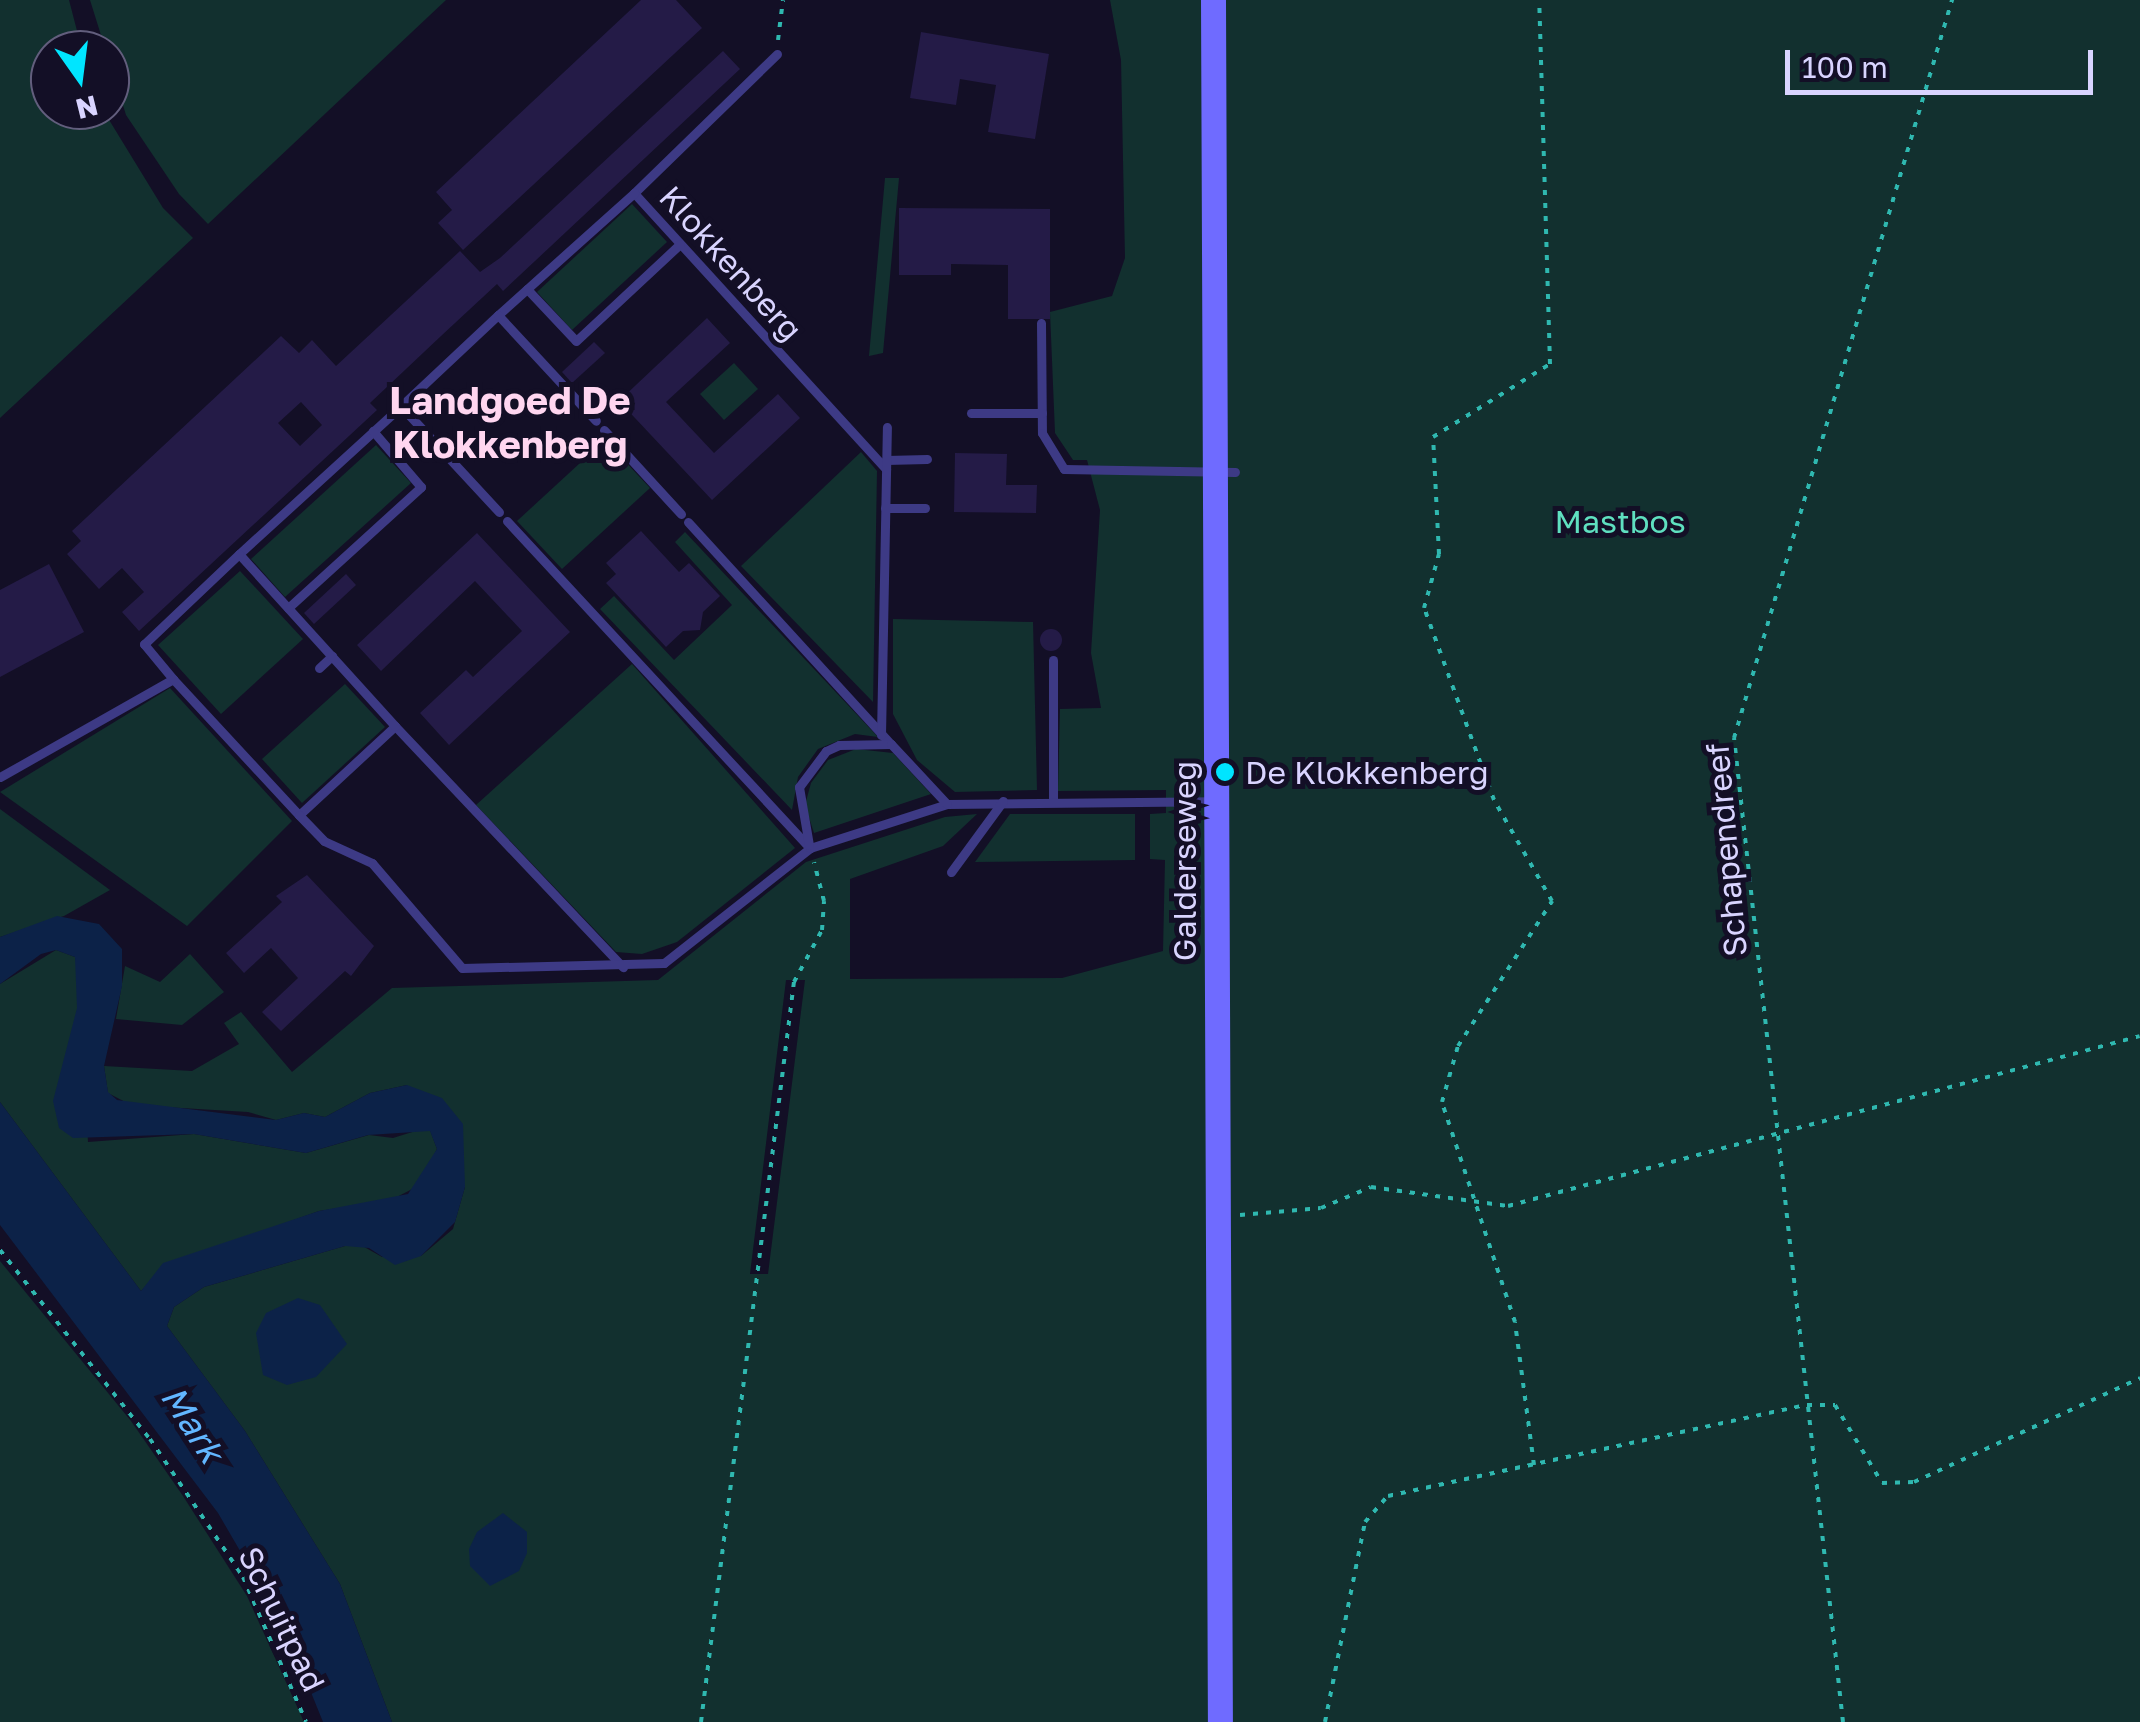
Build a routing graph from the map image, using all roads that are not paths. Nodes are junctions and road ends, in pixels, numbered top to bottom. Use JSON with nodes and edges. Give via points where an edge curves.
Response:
{"nodes":[{"id":1,"x":1213,"y":0,"type":"edge"},
{"id":2,"x":776,"y":54,"type":"road end"},
{"id":3,"x":634,"y":192,"type":"junction"},
{"id":4,"x":680,"y":244,"type":"junction"},
{"id":5,"x":526,"y":289,"type":"junction"},
{"id":6,"x":498,"y":314,"type":"junction"},
{"id":7,"x":1041,"y":323,"type":"dead end"},
{"id":8,"x":400,"y":406,"type":"junction"},
{"id":9,"x":970,"y":413,"type":"dead end"},
{"id":10,"x":1042,"y":413,"type":"junction"},
{"id":11,"x":886,"y":427,"type":"dead end"},
{"id":12,"x":372,"y":431,"type":"junction"},
{"id":13,"x":927,"y":459,"type":"dead end"},
{"id":14,"x":886,"y":464,"type":"junction"},
{"id":15,"x":1225,"y":471,"type":"junction"},
{"id":16,"x":885,"y":508,"type":"junction"},
{"id":17,"x":925,"y":508,"type":"dead end"},
{"id":18,"x":500,"y":512,"type":"dead end"},
{"id":19,"x":507,"y":521,"type":"dead end"},
{"id":20,"x":239,"y":554,"type":"junction"},
{"id":21,"x":288,"y":608,"type":"junction"},
{"id":22,"x":332,"y":656,"type":"junction"},
{"id":23,"x":1053,"y":660,"type":"dead end"},
{"id":24,"x":319,"y":668,"type":"dead end"},
{"id":25,"x":173,"y":679,"type":"junction"},
{"id":26,"x":395,"y":726,"type":"junction"},
{"id":27,"x":882,"y":735,"type":"junction"},
{"id":28,"x":890,"y":744,"type":"junction"},
{"id":29,"x":0,"y":778,"type":"edge"},
{"id":30,"x":1052,"y":799,"type":"junction"},
{"id":31,"x":1216,"y":801,"type":"junction"},
{"id":32,"x":1003,"y":802,"type":"junction"},
{"id":33,"x":947,"y":804,"type":"junction"},
{"id":34,"x":299,"y":815,"type":"junction"},
{"id":35,"x":810,"y":848,"type":"junction"},
{"id":36,"x":951,"y":872,"type":"dead end"},
{"id":37,"x":623,"y":967,"type":"junction"},
{"id":38,"x":1220,"y":1722,"type":"edge"}],
"edges":[{"from":1,"to":15,"type":"street","name":"Galderseweg"},
{"from":2,"to":3,"type":"lane","name":"Klokkenberg"},
{"from":3,"to":4,"type":"lane","name":"Klokkenberg"},
{"from":3,"to":5,"type":"lane"},
{"from":4,"to":5,"type":"lane","via":[[576,341]]},
{"from":4,"to":14,"type":"lane","name":"Klokkenberg"},
{"from":5,"to":6,"type":"lane"},
{"from":6,"to":8,"type":"lane"},
{"from":6,"to":27,"type":"lane"},
{"from":7,"to":10,"type":"lane"},
{"from":8,"to":12,"type":"lane"},
{"from":8,"to":18,"type":"lane"},
{"from":9,"to":10,"type":"lane"},
{"from":10,"to":15,"type":"lane","via":[[1042,434],[1064,469]]},
{"from":11,"to":14,"type":"lane"},
{"from":12,"to":20,"type":"lane"},
{"from":12,"to":21,"type":"lane","via":[[421,488]]},
{"from":13,"to":14,"type":"lane"},
{"from":14,"to":16,"type":"lane"},
{"from":15,"to":31,"type":"street","name":"Galderseweg"},
{"from":16,"to":17,"type":"lane"},
{"from":16,"to":27,"type":"lane"},
{"from":19,"to":35,"type":"lane"},
{"from":20,"to":21,"type":"lane"},
{"from":20,"to":25,"type":"lane","via":[[144,644]]},
{"from":21,"to":22,"type":"lane"},
{"from":22,"to":24,"type":"lane"},
{"from":22,"to":26,"type":"lane"},
{"from":23,"to":30,"type":"lane"},
{"from":25,"to":29,"type":"lane"},
{"from":25,"to":34,"type":"lane"},
{"from":26,"to":34,"type":"lane"},
{"from":26,"to":37,"type":"lane"},
{"from":27,"to":28,"type":"lane"},
{"from":28,"to":33,"type":"lane"},
{"from":28,"to":35,"type":"lane","via":[[839,745],[814,764],[799,787]]},
{"from":30,"to":31,"type":"lane"},
{"from":30,"to":32,"type":"lane"},
{"from":31,"to":38,"type":"street","name":"Galderseweg"},
{"from":32,"to":33,"type":"lane"},
{"from":32,"to":36,"type":"lane"},
{"from":33,"to":35,"type":"lane"},
{"from":34,"to":37,"type":"lane","via":[[324,841],[372,863],[462,968]]},
{"from":35,"to":37,"type":"lane","via":[[664,963]]}]}
